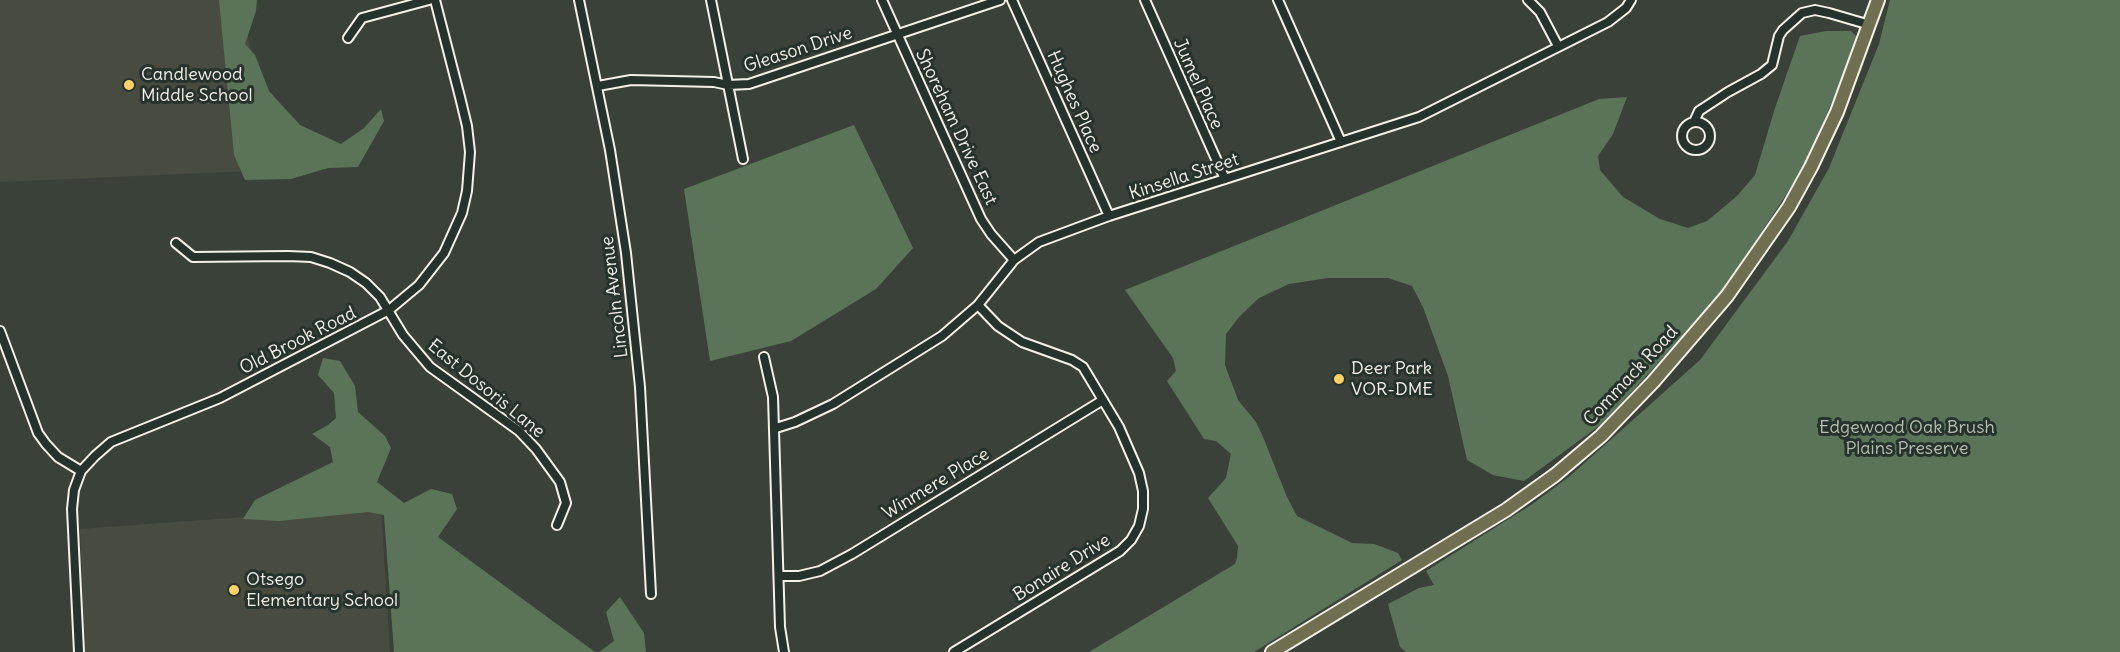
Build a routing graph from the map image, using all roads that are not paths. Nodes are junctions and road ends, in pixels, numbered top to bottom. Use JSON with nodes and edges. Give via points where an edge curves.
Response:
{"nodes":[{"id":1,"x":429,"y":0,"type":"edge"},
{"id":2,"x":435,"y":0,"type":"edge"},
{"id":3,"x":579,"y":0,"type":"edge"},
{"id":4,"x":711,"y":0,"type":"edge"},
{"id":5,"x":882,"y":0,"type":"edge"},
{"id":6,"x":1000,"y":0,"type":"edge"},
{"id":7,"x":1012,"y":0,"type":"edge"},
{"id":8,"x":1144,"y":0,"type":"edge"},
{"id":9,"x":1278,"y":0,"type":"edge"},
{"id":10,"x":1528,"y":0,"type":"edge"},
{"id":11,"x":1631,"y":0,"type":"edge"},
{"id":12,"x":1878,"y":0,"type":"edge"},
{"id":13,"x":1870,"y":25,"type":"junction"},
{"id":14,"x":897,"y":34,"type":"junction"},
{"id":15,"x":348,"y":38,"type":"dead end"},
{"id":16,"x":1558,"y":46,"type":"junction"},
{"id":17,"x":728,"y":85,"type":"junction"},
{"id":18,"x":598,"y":86,"type":"junction"},
{"id":19,"x":1694,"y":122,"type":"dead end"},
{"id":20,"x":1341,"y":142,"type":"junction"},
{"id":21,"x":743,"y":159,"type":"dead end"},
{"id":22,"x":1225,"y":179,"type":"junction"},
{"id":23,"x":1109,"y":216,"type":"junction"},
{"id":24,"x":176,"y":243,"type":"dead end"},
{"id":25,"x":1014,"y":260,"type":"junction"},
{"id":26,"x":978,"y":305,"type":"junction"},
{"id":27,"x":389,"y":310,"type":"junction"},
{"id":28,"x":0,"y":331,"type":"edge"},
{"id":29,"x":764,"y":357,"type":"dead end"},
{"id":30,"x":1103,"y":400,"type":"junction"},
{"id":31,"x":776,"y":428,"type":"junction"},
{"id":32,"x":81,"y":471,"type":"junction"},
{"id":33,"x":557,"y":525,"type":"dead end"},
{"id":34,"x":779,"y":576,"type":"junction"},
{"id":35,"x":651,"y":594,"type":"dead end"},
{"id":36,"x":79,"y":652,"type":"edge"},
{"id":37,"x":784,"y":652,"type":"edge"},
{"id":38,"x":954,"y":652,"type":"edge"},
{"id":39,"x":1272,"y":652,"type":"edge"}],
"edges":[{"from":1,"to":15,"type":"street","via":[[362,18]]},
{"from":2,"to":27,"type":"street","name":"Old Brook Road","via":[[467,126],[467,191],[455,233],[444,253],[419,285]]},
{"from":3,"to":18,"type":"street","name":"Lincoln Avenue"},
{"from":4,"to":17,"type":"street"},
{"from":5,"to":14,"type":"street","name":"Shoreham Drive East"},
{"from":6,"to":14,"type":"street","name":"Gleason Drive"},
{"from":7,"to":23,"type":"street","name":"Hughes Place"},
{"from":8,"to":22,"type":"street","name":"Jumel Place"},
{"from":9,"to":20,"type":"street"},
{"from":10,"to":16,"type":"street","via":[[1540,12]]},
{"from":11,"to":16,"type":"street","name":"Kinsella Street","via":[[1608,22]]},
{"from":12,"to":13,"type":"main road","name":"Commack Road"},
{"from":13,"to":19,"type":"street","via":[[1815,10],[1802,13],[1779,36],[1772,65],[1699,111]]},
{"from":13,"to":39,"type":"main road","name":"Commack Road","via":[[1837,112],[1789,207],[1727,296],[1653,382],[1601,436],[1506,510]]},
{"from":14,"to":17,"type":"street","name":"Gleason Drive","via":[[749,84]]},
{"from":14,"to":25,"type":"street","name":"Shoreham Drive East","via":[[981,219]]},
{"from":16,"to":20,"type":"street","name":"Kinsella Street","via":[[1419,117]]},
{"from":17,"to":18,"type":"street","name":"Gleason Drive","via":[[631,80]]},
{"from":17,"to":21,"type":"street"},
{"from":18,"to":35,"type":"street","name":"Lincoln Avenue","via":[[626,253],[640,387]]},
{"from":20,"to":22,"type":"street","name":"Kinsella Street"},
{"from":22,"to":23,"type":"street","name":"Kinsella Street"},
{"from":23,"to":25,"type":"street","name":"Kinsella Street","via":[[1039,242]]},
{"from":24,"to":27,"type":"street","name":"East Dosoris Lane","via":[[193,257],[311,257],[350,272],[366,283]]},
{"from":25,"to":26,"type":"street","name":"Kinsella Street"},
{"from":26,"to":30,"type":"street","name":"Bonaire Drive","via":[[998,326],[1022,342],[1083,367]]},
{"from":26,"to":31,"type":"street","name":"Kinsella Street","via":[[942,336],[833,404]]},
{"from":27,"to":32,"type":"street","name":"Old Brook Road","via":[[220,398],[111,442]]},
{"from":27,"to":33,"type":"street","name":"East Dosoris Lane","via":[[403,335],[430,367],[519,430],[536,448],[560,482],[566,503]]},
{"from":28,"to":32,"type":"street","via":[[38,433],[58,457]]},
{"from":29,"to":31,"type":"street"},
{"from":30,"to":34,"type":"street","name":"Winmere Place","via":[[852,554],[820,571]]},
{"from":30,"to":38,"type":"street","name":"Bonaire Drive","via":[[1131,454],[1143,491],[1143,509],[1131,540],[1120,551]]},
{"from":31,"to":34,"type":"street"},
{"from":32,"to":36,"type":"street","name":"Old Brook Road","via":[[72,509]]},
{"from":34,"to":37,"type":"street"}]}
